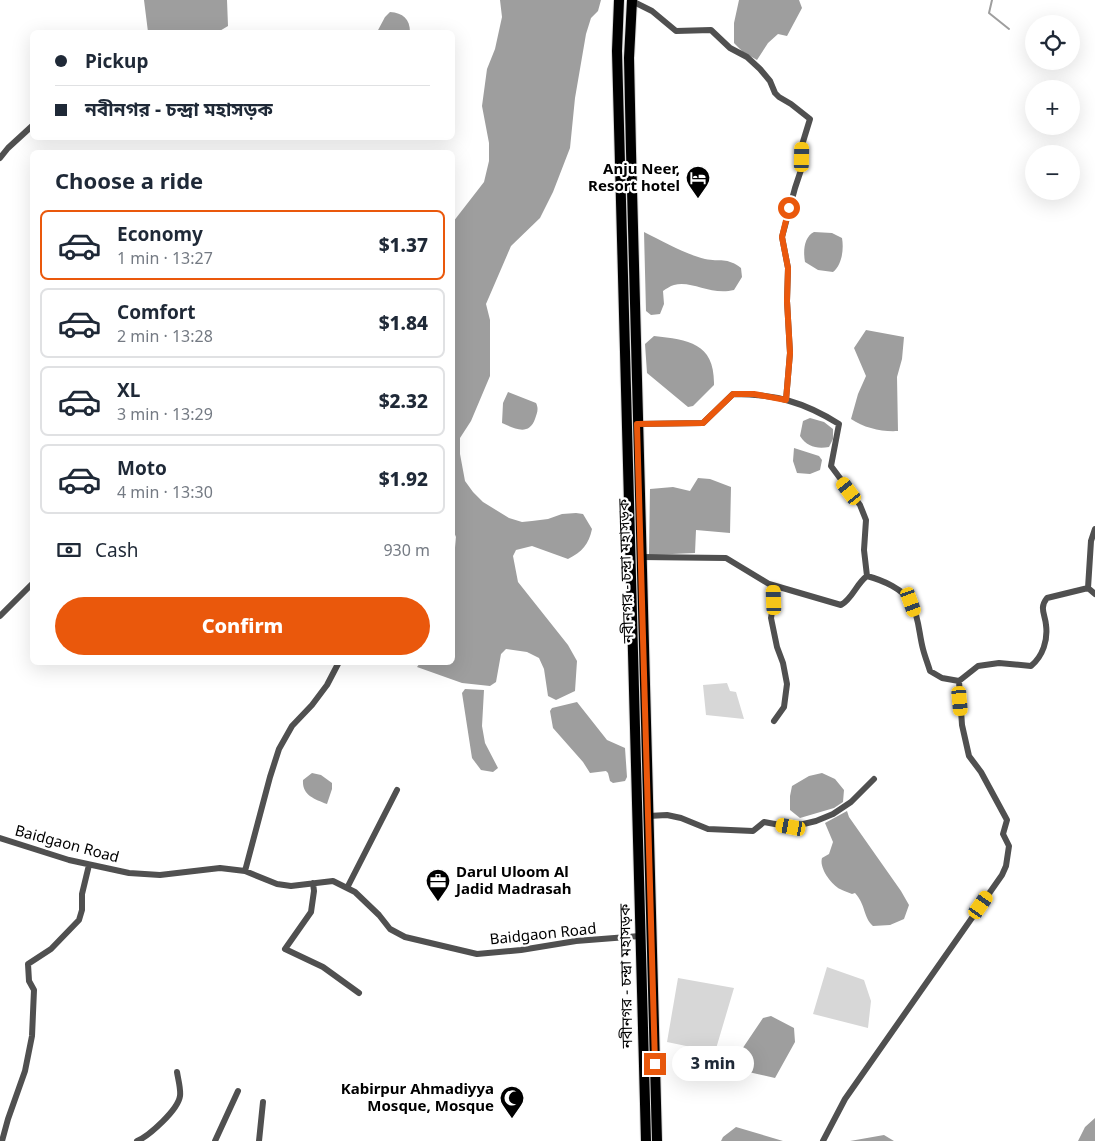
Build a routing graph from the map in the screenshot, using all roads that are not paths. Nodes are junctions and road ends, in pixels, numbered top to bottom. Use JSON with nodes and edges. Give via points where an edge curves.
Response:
{"nodes":[{"id":1,"x":619,"y":0,"type":"edge"},
{"id":2,"x":632,"y":0,"type":"edge"},
{"id":3,"x":30,"y":128,"type":"edge"},
{"id":4,"x":0,"y":158,"type":"edge"},
{"id":5,"x":786,"y":400,"type":"junction"},
{"id":6,"x":637,"y":424,"type":"junction"},
{"id":7,"x":1095,"y":529,"type":"edge"},
{"id":8,"x":641,"y":557,"type":"junction"},
{"id":9,"x":867,"y":576,"type":"junction"},
{"id":10,"x":30,"y":586,"type":"edge"},
{"id":11,"x":774,"y":586,"type":"junction"},
{"id":12,"x":1088,"y":588,"type":"junction"},
{"id":13,"x":1095,"y":594,"type":"edge"},
{"id":14,"x":0,"y":616,"type":"edge"},
{"id":15,"x":337,"y":665,"type":"edge"},
{"id":16,"x":959,"y":681,"type":"junction"},
{"id":17,"x":774,"y":721,"type":"dead end"},
{"id":18,"x":874,"y":779,"type":"dead end"},
{"id":19,"x":397,"y":790,"type":"dead end"},
{"id":20,"x":648,"y":816,"type":"junction"},
{"id":21,"x":0,"y":838,"type":"edge"},
{"id":22,"x":89,"y":865,"type":"junction"},
{"id":23,"x":245,"y":871,"type":"junction"},
{"id":24,"x":313,"y":883,"type":"junction"},
{"id":25,"x":347,"y":888,"type":"junction"},
{"id":26,"x":640,"y":936,"type":"junction"},
{"id":27,"x":359,"y":993,"type":"dead end"},
{"id":28,"x":177,"y":1072,"type":"dead end"},
{"id":29,"x":238,"y":1091,"type":"dead end"},
{"id":30,"x":263,"y":1102,"type":"dead end"},
{"id":31,"x":2,"y":1133,"type":"edge"},
{"id":32,"x":2,"y":1141,"type":"edge"},
{"id":33,"x":136,"y":1141,"type":"edge"},
{"id":34,"x":215,"y":1141,"type":"edge"},
{"id":35,"x":259,"y":1141,"type":"edge"},
{"id":36,"x":646,"y":1141,"type":"edge"},
{"id":37,"x":657,"y":1141,"type":"edge"},
{"id":38,"x":823,"y":1141,"type":"edge"}],
"edges":[{"from":1,"to":26,"type":"highway","name":"নবীনগর - চন্দ্রা মহাসড়ক","via":[[617,51]]},
{"from":2,"to":5,"type":"street","via":[[652,11],[676,31],[711,30],[760,69],[779,97],[810,119],[802,145],[801,170],[782,237],[788,268],[790,353]]},
{"from":2,"to":6,"type":"highway","name":"নবীনগর - চন্দ্রা মহাসড়ক","via":[[629,58]]},
{"from":3,"to":4,"type":"street"},
{"from":5,"to":6,"type":"street","via":[[733,394],[703,423]]},
{"from":5,"to":9,"type":"street","via":[[818,411],[839,424],[831,466],[860,506],[866,520],[864,550]]},
{"from":6,"to":8,"type":"highway","name":"নবীনগর - চন্দ্রা মহাসড়ক"},
{"from":7,"to":12,"type":"street","via":[[1091,541]]},
{"from":8,"to":11,"type":"street","via":[[726,558]]},
{"from":8,"to":20,"type":"highway","name":"নবীনগর - চন্দ্রা মহাসড়ক"},
{"from":9,"to":11,"type":"street","via":[[848,601],[841,605]]},
{"from":9,"to":16,"type":"street","via":[[879,579],[911,602],[930,671],[942,678]]},
{"from":10,"to":14,"type":"street"},
{"from":11,"to":17,"type":"street","via":[[771,618],[787,684],[784,707]]},
{"from":12,"to":13,"type":"street"},
{"from":12,"to":16,"type":"street","via":[[1047,598],[1042,610],[1046,625],[1044,646],[1031,666],[999,663],[978,666]]},
{"from":15,"to":23,"type":"street","via":[[327,685],[292,726],[279,749]]},
{"from":16,"to":38,"type":"street","via":[[962,725],[969,756],[1006,820],[1003,834],[1009,846],[1006,866],[845,1099]]},
{"from":18,"to":20,"type":"street","via":[[833,814],[791,827],[764,822],[753,831],[708,829],[681,818]]},
{"from":19,"to":25,"type":"street"},
{"from":20,"to":37,"type":"highway","name":"নবীনগর - চন্দ্রা মহাসড়ক"},
{"from":21,"to":22,"type":"street","name":"Baidgaon Road"},
{"from":22,"to":23,"type":"street","name":"Baidgaon Road","via":[[160,875],[220,868]]},
{"from":22,"to":31,"type":"street","via":[[79,920],[51,949],[28,964],[34,990],[32,1036],[25,1071]]},
{"from":23,"to":24,"type":"street","name":"Baidgaon Road","via":[[277,884]]},
{"from":24,"to":25,"type":"street","name":"Baidgaon Road","via":[[333,882]]},
{"from":24,"to":27,"type":"street","via":[[311,912],[285,949],[323,967]]},
{"from":25,"to":26,"type":"street","name":"Baidgaon Road","via":[[355,892],[390,929],[405,937],[477,954]]},
{"from":26,"to":36,"type":"highway","name":"নবীনগর - চন্দ্রা মহাসড়ক"},
{"from":28,"to":33,"type":"street","via":[[180,1096],[168,1116],[145,1138]]},
{"from":29,"to":34,"type":"street"},
{"from":30,"to":35,"type":"street"},
{"from":31,"to":32,"type":"street"}]}
